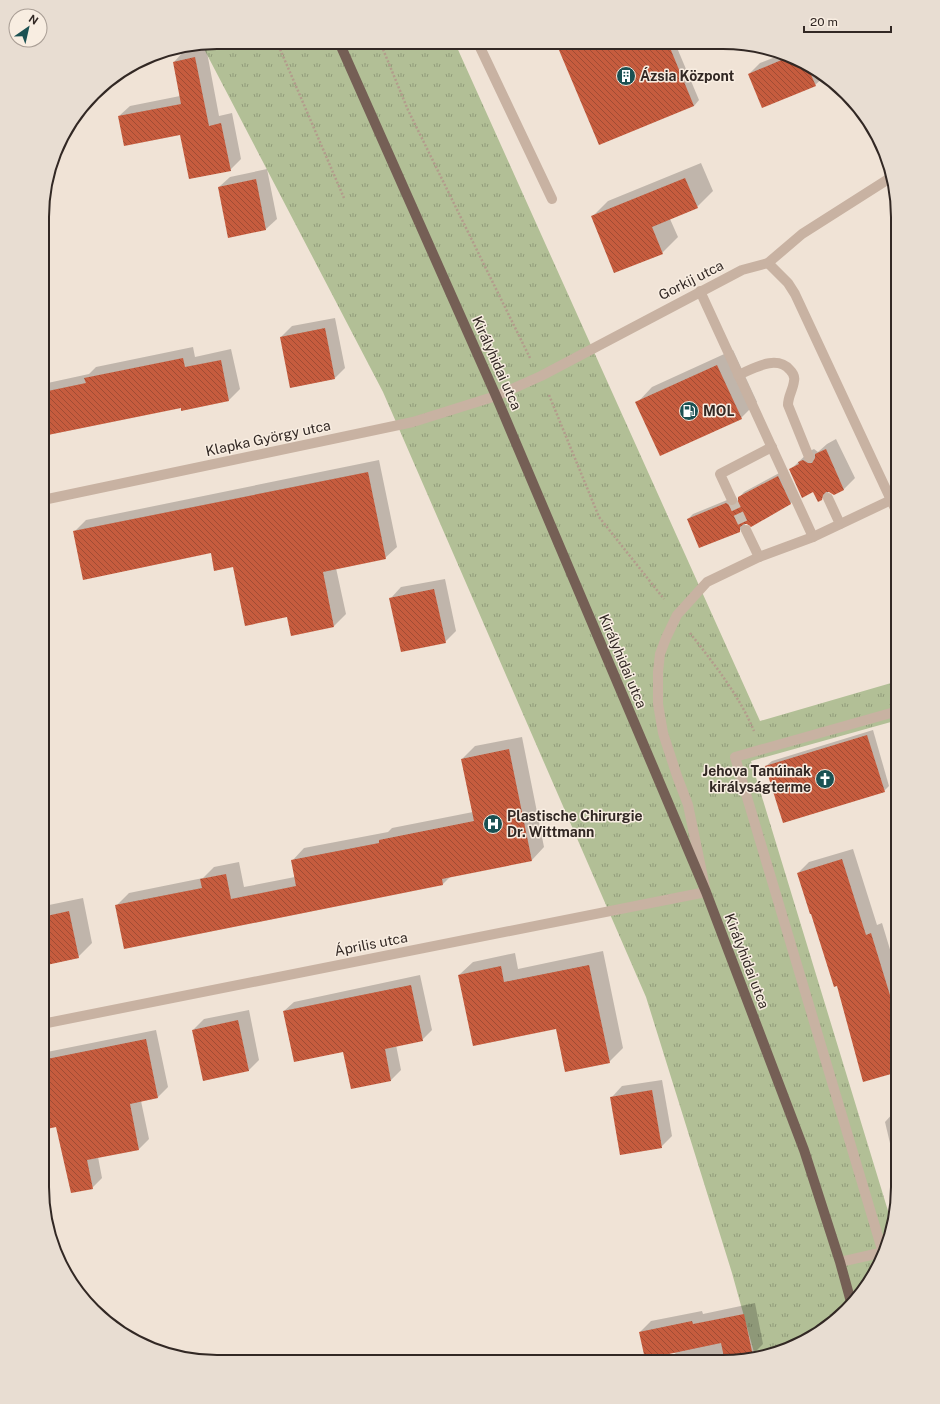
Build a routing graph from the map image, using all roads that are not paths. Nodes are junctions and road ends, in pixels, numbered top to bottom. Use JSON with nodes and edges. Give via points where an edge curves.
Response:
{"nodes":[{"id":1,"x":342,"y":49,"type":"edge"},
{"id":2,"x":481,"y":49,"type":"edge"},
{"id":3,"x":887,"y":180,"type":"edge"},
{"id":4,"x":552,"y":199,"type":"dead end"},
{"id":5,"x":768,"y":263,"type":"junction"},
{"id":6,"x":700,"y":291,"type":"junction"},
{"id":7,"x":738,"y":375,"type":"junction"},
{"id":8,"x":496,"y":396,"type":"junction"},
{"id":9,"x":772,"y":447,"type":"junction"},
{"id":10,"x":809,"y":457,"type":"dead end"},
{"id":11,"x":828,"y":498,"type":"dead end"},
{"id":12,"x":49,"y":499,"type":"edge"},
{"id":13,"x":732,"y":500,"type":"tunnel mouth"},
{"id":14,"x":891,"y":500,"type":"joint"},
{"id":15,"x":840,"y":524,"type":"junction"},
{"id":16,"x":746,"y":530,"type":"tunnel mouth"},
{"id":17,"x":814,"y":537,"type":"junction"},
{"id":18,"x":759,"y":557,"type":"junction"},
{"id":19,"x":891,"y":713,"type":"edge"},
{"id":20,"x":706,"y":892,"type":"junction"},
{"id":21,"x":49,"y":1023,"type":"edge"},
{"id":22,"x":881,"y":1245,"type":"edge"},
{"id":23,"x":877,"y":1254,"type":"edge"},
{"id":24,"x":840,"y":1262,"type":"junction"},
{"id":25,"x":850,"y":1296,"type":"edge"}],
"edges":[{"from":1,"to":8,"type":"main road","name":"Királyhidai utca"},
{"from":2,"to":4,"type":"street"},
{"from":3,"to":5,"type":"street","name":"Gorkij utca","via":[[802,234]]},
{"from":5,"to":6,"type":"street","name":"Gorkij utca","via":[[742,270]]},
{"from":5,"to":14,"type":"street","via":[[788,282],[795,294]]},
{"from":6,"to":7,"type":"street"},
{"from":6,"to":8,"type":"street","name":"Gorkij utca","via":[[541,376]]},
{"from":7,"to":9,"type":"street"},
{"from":7,"to":10,"type":"street","via":[[769,363],[782,364],[791,370],[794,381],[788,405]]},
{"from":8,"to":12,"type":"street","name":"Klapka György utca","via":[[413,422]]},
{"from":8,"to":20,"type":"main road","name":"Királyhidai utca"},
{"from":9,"to":13,"type":"street","via":[[720,474]]},
{"from":9,"to":17,"type":"street"},
{"from":11,"to":15,"type":"street"},
{"from":14,"to":15,"type":"street"},
{"from":15,"to":17,"type":"street"},
{"from":16,"to":18,"type":"street"},
{"from":17,"to":18,"type":"street"},
{"from":18,"to":20,"type":"street","via":[[707,582],[677,616],[660,654],[658,704],[663,733],[688,805]]},
{"from":19,"to":22,"type":"street","via":[[735,757]]},
{"from":20,"to":21,"type":"street","name":"Április utca"},
{"from":20,"to":24,"type":"main road","name":"Királyhidai utca","via":[[804,1150]]},
{"from":23,"to":24,"type":"street"},
{"from":24,"to":25,"type":"main road","name":"Királyhidai utca"}]}
